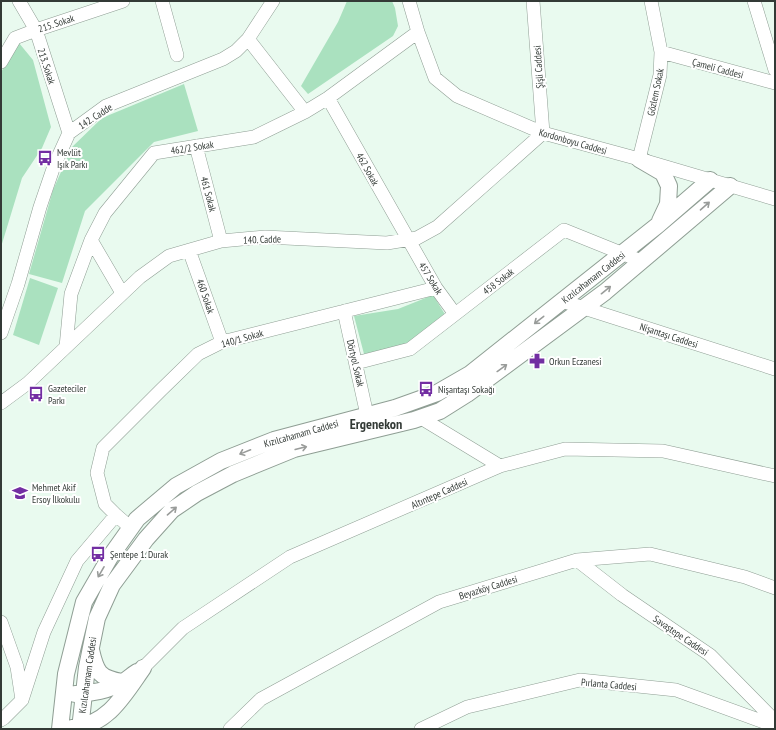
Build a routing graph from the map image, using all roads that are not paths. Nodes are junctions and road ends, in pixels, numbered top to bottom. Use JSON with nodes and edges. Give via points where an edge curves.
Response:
{"nodes":[{"id":1,"x":19,"y":1,"type":"edge"},
{"id":2,"x":124,"y":1,"type":"edge"},
{"id":3,"x":162,"y":1,"type":"edge"},
{"id":4,"x":272,"y":1,"type":"edge"},
{"id":5,"x":409,"y":1,"type":"edge"},
{"id":6,"x":533,"y":1,"type":"edge"},
{"id":7,"x":651,"y":1,"type":"edge"},
{"id":8,"x":754,"y":1,"type":"edge"},
{"id":9,"x":36,"y":30,"type":"junction"},
{"id":10,"x":418,"y":32,"type":"junction"},
{"id":11,"x":248,"y":39,"type":"junction"},
{"id":12,"x":661,"y":52,"type":"junction"},
{"id":13,"x":177,"y":55,"type":"dead end"},
{"id":14,"x":1,"y":62,"type":"edge"},
{"id":15,"x":775,"y":70,"type":"edge"},
{"id":16,"x":775,"y":83,"type":"edge"},
{"id":17,"x":328,"y":98,"type":"junction"},
{"id":18,"x":305,"y":112,"type":"junction"},
{"id":19,"x":69,"y":133,"type":"junction"},
{"id":20,"x":543,"y":133,"type":"junction"},
{"id":21,"x":196,"y":146,"type":"junction"},
{"id":22,"x":639,"y":159,"type":"junction"},
{"id":23,"x":710,"y":180,"type":"junction"},
{"id":24,"x":730,"y":186,"type":"junction"},
{"id":25,"x":775,"y":199,"type":"edge"},
{"id":26,"x":658,"y":225,"type":"junction"},
{"id":27,"x":91,"y":240,"type":"junction"},
{"id":28,"x":408,"y":240,"type":"junction"},
{"id":29,"x":221,"y":241,"type":"junction"},
{"id":30,"x":189,"y":250,"type":"junction"},
{"id":31,"x":623,"y":253,"type":"junction"},
{"id":32,"x":641,"y":261,"type":"junction"},
{"id":33,"x":436,"y":288,"type":"junction"},
{"id":34,"x":122,"y":293,"type":"junction"},
{"id":35,"x":562,"y":301,"type":"junction"},
{"id":36,"x":583,"y":308,"type":"junction"},
{"id":37,"x":344,"y":311,"type":"junction"},
{"id":38,"x":455,"y":314,"type":"junction"},
{"id":39,"x":1,"y":333,"type":"edge"},
{"id":40,"x":222,"y":342,"type":"junction"},
{"id":41,"x":66,"y":348,"type":"junction"},
{"id":42,"x":356,"y":363,"type":"junction"},
{"id":43,"x":775,"y":369,"type":"edge"},
{"id":44,"x":1,"y":403,"type":"edge"},
{"id":45,"x":402,"y":405,"type":"junction"},
{"id":46,"x":367,"y":415,"type":"junction"},
{"id":47,"x":422,"y":418,"type":"junction"},
{"id":48,"x":500,"y":466,"type":"junction"},
{"id":49,"x":775,"y":476,"type":"edge"},
{"id":50,"x":116,"y":515,"type":"junction"},
{"id":51,"x":131,"y":528,"type":"junction"},
{"id":52,"x":576,"y":560,"type":"junction"},
{"id":53,"x":775,"y":588,"type":"edge"},
{"id":54,"x":1,"y":622,"type":"edge"},
{"id":55,"x":91,"y":647,"type":"junction"},
{"id":56,"x":143,"y":668,"type":"junction"},
{"id":57,"x":122,"y":682,"type":"junction"},
{"id":58,"x":64,"y":694,"type":"junction"},
{"id":59,"x":84,"y":694,"type":"junction"},
{"id":60,"x":22,"y":700,"type":"junction"},
{"id":61,"x":105,"y":715,"type":"junction"},
{"id":62,"x":1,"y":720,"type":"edge"},
{"id":63,"x":775,"y":721,"type":"edge"},
{"id":64,"x":775,"y":726,"type":"edge"},
{"id":65,"x":80,"y":728,"type":"edge"},
{"id":66,"x":60,"y":729,"type":"edge"},
{"id":67,"x":96,"y":729,"type":"edge"},
{"id":68,"x":230,"y":729,"type":"edge"},
{"id":69,"x":421,"y":729,"type":"edge"}],
"edges":[{"from":1,"to":9,"type":"street","name":"213. Sokak"},
{"from":2,"to":9,"type":"street","name":"215. Sokak"},
{"from":3,"to":13,"type":"street"},
{"from":4,"to":11,"type":"street","name":"142. Cadde"},
{"from":5,"to":10,"type":"street","name":"Kordonboyu Caddesi"},
{"from":6,"to":20,"type":"street","name":"Şişli Caddesi"},
{"from":7,"to":12,"type":"street","name":"Gözlem Sokak"},
{"from":8,"to":15,"type":"street"},
{"from":9,"to":14,"type":"street","name":"215. Sokak","via":[[15,38]]},
{"from":9,"to":19,"type":"street","name":"213. Sokak"},
{"from":10,"to":17,"type":"street","name":"462/2 Sokak"},
{"from":10,"to":20,"type":"street","name":"Kordonboyu Caddesi","via":[[435,78],[457,96]]},
{"from":11,"to":18,"type":"street"},
{"from":11,"to":19,"type":"street","name":"142. Cadde","via":[[236,52],[223,59],[106,106]]},
{"from":12,"to":16,"type":"street","name":"Çameli Caddesi"},
{"from":12,"to":22,"type":"street","name":"Gözlem Sokak","via":[[660,75]]},
{"from":17,"to":18,"type":"street","name":"462/2 Sokak"},
{"from":17,"to":28,"type":"street","name":"462 Sokak"},
{"from":18,"to":21,"type":"street","name":"462/2 Sokak","via":[[254,137]]},
{"from":19,"to":39,"type":"street","name":"142. Cadde","via":[[40,207]]},
{"from":20,"to":22,"type":"street","name":"Kordonboyu Caddesi"},
{"from":20,"to":28,"type":"street","name":"140. Cadde","via":[[436,227]]},
{"from":21,"to":27,"type":"street","name":"462/2 Sokak","via":[[154,153],[105,213]]},
{"from":21,"to":29,"type":"street","name":"461 Sokak"},
{"from":22,"to":23,"type":"street","name":"Kordonboyu Caddesi"},
{"from":22,"to":26,"type":"main road","via":[[663,173],[669,186],[668,204]]},
{"from":23,"to":24,"type":"street","name":"Kordonboyu Caddesi"},
{"from":23,"to":26,"type":"main road","name":"Kızılcahamam Caddesi"},
{"from":24,"to":25,"type":"street","name":"Kordonboyu Caddesi"},
{"from":32,"to":24,"type":"main road","name":"Kızılcahamam Caddesi","one_way":true},
{"from":26,"to":31,"type":"main road","name":"Kızılcahamam Caddesi"},
{"from":27,"to":34,"type":"street"},
{"from":27,"to":41,"type":"street","name":"462/2 Sokak","via":[[71,294]]},
{"from":28,"to":29,"type":"street","name":"140. Cadde","via":[[387,243],[266,237]]},
{"from":28,"to":33,"type":"street","name":"457 Sokak"},
{"from":29,"to":30,"type":"street","name":"140. Cadde"},
{"from":30,"to":34,"type":"street","name":"140. Cadde","via":[[169,256]]},
{"from":30,"to":40,"type":"street","name":"460 Sokak"},
{"from":31,"to":32,"type":"street","name":"458 Sokak"},
{"from":31,"to":35,"type":"main road","name":"Kızılcahamam Caddesi"},
{"from":31,"to":38,"type":"street","name":"458 Sokak","via":[[564,230]]},
{"from":36,"to":32,"type":"main road","name":"Kızılcahamam Caddesi","one_way":true},
{"from":33,"to":37,"type":"street","name":"140/1 Sokak"},
{"from":33,"to":38,"type":"street","name":"457 Sokak"},
{"from":34,"to":41,"type":"street","name":"140. Cadde"},
{"from":35,"to":36,"type":"street","name":"Nişantaşı Caddesi"},
{"from":35,"to":45,"type":"main road","name":"Kızılcahamam Caddesi","one_way":true,"via":[[470,374],[437,393]]},
{"from":36,"to":43,"type":"street","name":"Nişantaşı Caddesi"},
{"from":47,"to":36,"type":"main road","name":"Kızılcahamam Caddesi","one_way":true,"via":[[440,411],[467,394]]},
{"from":37,"to":40,"type":"street","name":"140/1 Sokak"},
{"from":37,"to":42,"type":"street","name":"Dörtyol Sokak"},
{"from":38,"to":42,"type":"street","name":"458 Sokak","via":[[410,349]]},
{"from":40,"to":50,"type":"street","name":"140/1 Sokak","via":[[198,354],[103,448],[97,473],[106,504]]},
{"from":41,"to":44,"type":"street","name":"140. Cadde","via":[[28,383]]},
{"from":42,"to":46,"type":"street","name":"Dörtyol Sokak"},
{"from":45,"to":46,"type":"main road","name":"Kızılcahamam Caddesi"},
{"from":45,"to":47,"type":"main road"},
{"from":46,"to":51,"type":"main road","name":"Kızılcahamam Caddesi","one_way":true,"via":[[274,440],[221,461],[176,486],[136,519]]},
{"from":47,"to":48,"type":"street"},
{"from":55,"to":47,"type":"main road","name":"Kızılcahamam Caddesi","one_way":true,"via":[[97,618],[112,584],[172,510],[233,474],[294,449]]},
{"from":48,"to":49,"type":"street","name":"Altıntepe Caddesi","via":[[566,449],[663,451]]},
{"from":48,"to":56,"type":"street","name":"Altıntepe Caddesi","via":[[290,557],[183,628]]},
{"from":50,"to":51,"type":"street","name":"140/1 Sokak"},
{"from":50,"to":60,"type":"street","via":[[77,561],[44,632]]},
{"from":51,"to":58,"type":"main road","name":"Kızılcahamam Caddesi","one_way":true,"via":[[110,557],[84,602],[66,674]]},
{"from":52,"to":53,"type":"street","name":"Beyazköy Caddesi","via":[[650,554],[745,577]]},
{"from":52,"to":63,"type":"street","name":"Savaştepe Caddesi","via":[[710,655]]},
{"from":52,"to":68,"type":"street","name":"Beyazköy Caddesi","via":[[439,602],[261,699]]},
{"from":54,"to":60,"type":"street","via":[[17,667]]},
{"from":55,"to":57,"type":"main road","via":[[96,668],[102,676]]},
{"from":55,"to":59,"type":"main road","name":"Kızılcahamam Caddesi"},
{"from":56,"to":57,"type":"main road"},
{"from":56,"to":61,"type":"main road","via":[[120,702]]},
{"from":57,"to":59,"type":"main road","via":[[104,690]]},
{"from":58,"to":59,"type":"main road"},
{"from":58,"to":66,"type":"main road","name":"Kızılcahamam Caddesi"},
{"from":59,"to":65,"type":"main road","name":"Kızılcahamam Caddesi"},
{"from":60,"to":62,"type":"street"},
{"from":61,"to":65,"type":"main road"},
{"from":61,"to":67,"type":"main road"},
{"from":64,"to":69,"type":"street","name":"Pırlanta Caddesi","via":[[676,690],[580,680],[467,707]]},
{"from":65,"to":66,"type":"main road"}]}
